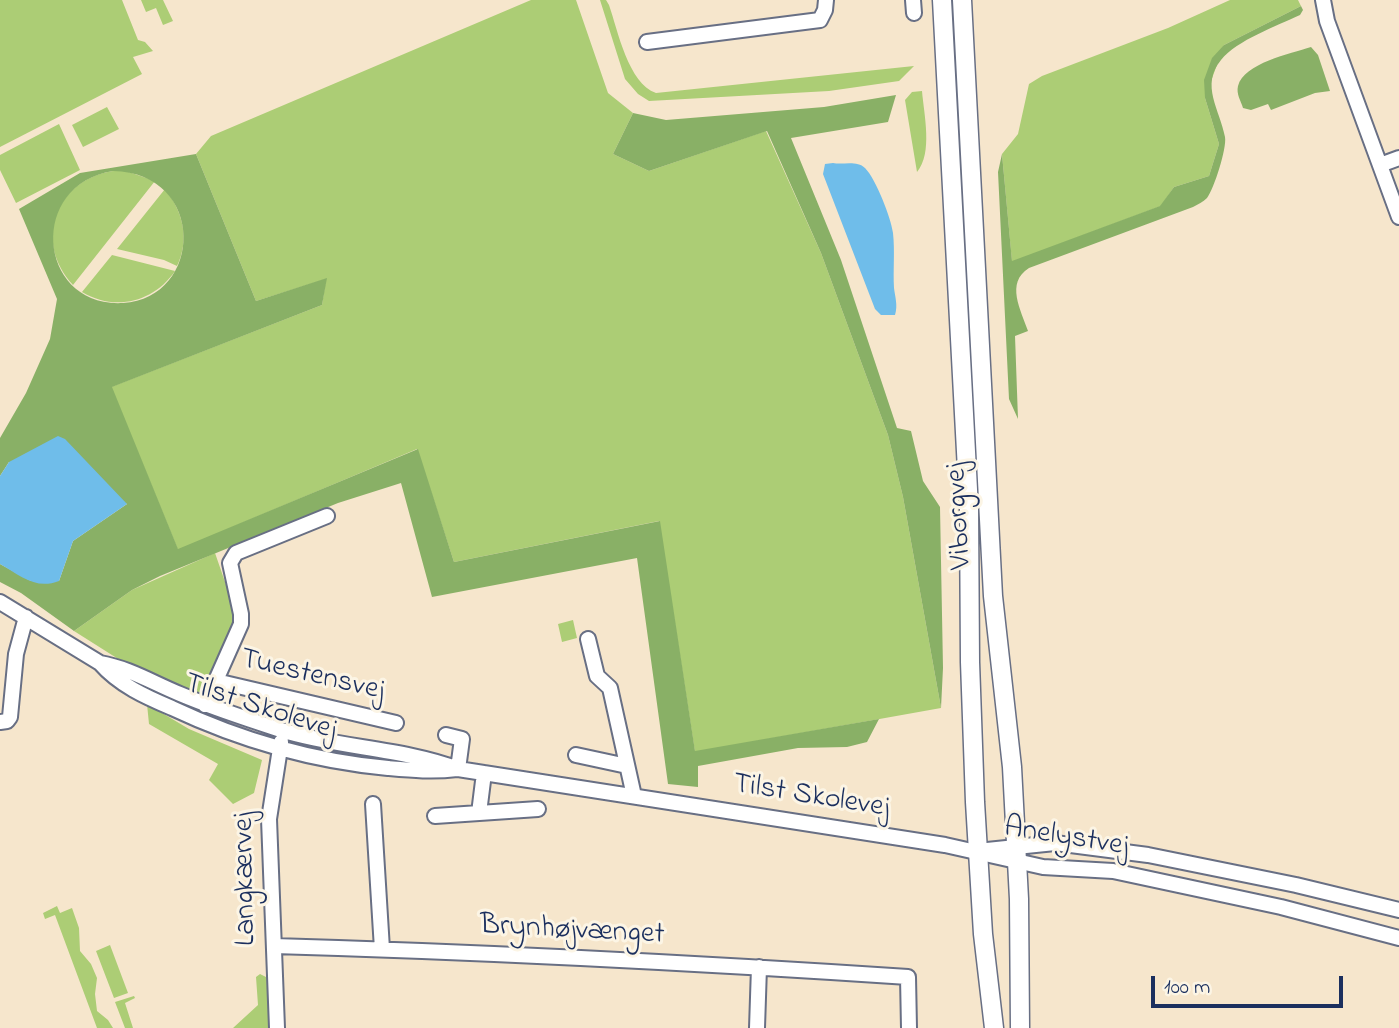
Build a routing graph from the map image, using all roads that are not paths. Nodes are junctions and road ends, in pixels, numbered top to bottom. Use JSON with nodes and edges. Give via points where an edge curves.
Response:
{"nodes":[{"id":1,"x":826,"y":0,"type":"edge"},
{"id":2,"x":942,"y":0,"type":"edge"},
{"id":3,"x":962,"y":0,"type":"edge"},
{"id":4,"x":1312,"y":0,"type":"edge"},
{"id":5,"x":1323,"y":0,"type":"edge"},
{"id":6,"x":1326,"y":21,"type":"junction"},
{"id":7,"x":647,"y":42,"type":"dead end"},
{"id":8,"x":1399,"y":158,"type":"edge"},
{"id":9,"x":1380,"y":165,"type":"junction"},
{"id":10,"x":1399,"y":217,"type":"edge"},
{"id":11,"x":327,"y":516,"type":"dead end"},
{"id":12,"x":0,"y":602,"type":"edge"},
{"id":13,"x":26,"y":617,"type":"junction"},
{"id":14,"x":588,"y":639,"type":"dead end"},
{"id":15,"x":100,"y":663,"type":"junction"},
{"id":16,"x":216,"y":681,"type":"junction"},
{"id":17,"x":205,"y":705,"type":"junction"},
{"id":18,"x":0,"y":722,"type":"edge"},
{"id":19,"x":397,"y":723,"type":"dead end"},
{"id":20,"x":283,"y":731,"type":"junction"},
{"id":21,"x":446,"y":735,"type":"dead end"},
{"id":22,"x":280,"y":749,"type":"junction"},
{"id":23,"x":576,"y":755,"type":"dead end"},
{"id":24,"x":627,"y":766,"type":"junction"},
{"id":25,"x":458,"y":769,"type":"junction"},
{"id":26,"x":484,"y":773,"type":"junction"},
{"id":27,"x":634,"y":796,"type":"junction"},
{"id":28,"x":373,"y":804,"type":"dead end"},
{"id":29,"x":538,"y":809,"type":"dead end"},
{"id":30,"x":479,"y":813,"type":"junction"},
{"id":31,"x":435,"y":816,"type":"dead end"},
{"id":32,"x":978,"y":851,"type":"junction"},
{"id":33,"x":1016,"y":853,"type":"junction"},
{"id":34,"x":1399,"y":909,"type":"edge"},
{"id":35,"x":1399,"y":938,"type":"edge"},
{"id":36,"x":274,"y":946,"type":"junction"},
{"id":37,"x":382,"y":949,"type":"junction"},
{"id":38,"x":759,"y":967,"type":"junction"},
{"id":39,"x":277,"y":1028,"type":"edge"},
{"id":40,"x":757,"y":1028,"type":"edge"},
{"id":41,"x":909,"y":1028,"type":"edge"},
{"id":42,"x":994,"y":1028,"type":"edge"},
{"id":43,"x":1020,"y":1028,"type":"edge"}],
"edges":[{"from":1,"to":7,"type":"street","via":[[820,20]]},
{"from":2,"to":32,"type":"main road","name":"Viborgvej","via":[[968,494]]},
{"from":3,"to":33,"type":"main road","name":"Viborgvej","via":[[993,597],[1012,767]]},
{"from":4,"to":6,"type":"street"},
{"from":5,"to":6,"type":"street"},
{"from":6,"to":9,"type":"street"},
{"from":8,"to":9,"type":"street"},
{"from":9,"to":10,"type":"street"},
{"from":11,"to":16,"type":"street","name":"Tuestensvej","via":[[236,553],[230,563],[241,624]]},
{"from":12,"to":13,"type":"street","name":"Tilst Skolevej"},
{"from":13,"to":15,"type":"street","name":"Tilst Skolevej"},
{"from":13,"to":18,"type":"street","via":[[16,654],[10,717]]},
{"from":14,"to":24,"type":"street","via":[[597,676],[610,688]]},
{"from":15,"to":17,"type":"street","name":"Tilst Skolevej","via":[[120,667]]},
{"from":15,"to":22,"type":"street","name":"Tilst Skolevej","via":[[112,677],[171,708]]},
{"from":16,"to":17,"type":"street","name":"Tuestensvej"},
{"from":16,"to":19,"type":"street","name":"Tuestensvej"},
{"from":17,"to":20,"type":"street","name":"Tilst Skolevej"},
{"from":20,"to":22,"type":"street","name":"Langkærvej"},
{"from":20,"to":25,"type":"street","name":"Tilst Skolevej"},
{"from":21,"to":25,"type":"street","via":[[462,739]]},
{"from":22,"to":25,"type":"street","name":"Tilst Skolevej","via":[[341,764],[434,772]]},
{"from":22,"to":36,"type":"street","name":"Langkærvej","via":[[269,819]]},
{"from":23,"to":24,"type":"street"},
{"from":24,"to":27,"type":"street"},
{"from":25,"to":26,"type":"street","name":"Tilst Skolevej"},
{"from":26,"to":27,"type":"street","name":"Tilst Skolevej"},
{"from":26,"to":30,"type":"street"},
{"from":27,"to":32,"type":"street","name":"Tilst Skolevej"},
{"from":28,"to":37,"type":"street"},
{"from":29,"to":30,"type":"street"},
{"from":30,"to":31,"type":"street"},
{"from":32,"to":33,"type":"street","name":"Anelystvej"},
{"from":32,"to":42,"type":"main road","name":"Viborgvej"},
{"from":33,"to":34,"type":"street","name":"Anelystvej","via":[[1055,843],[1148,855]]},
{"from":33,"to":35,"type":"street","name":"Anelystvej","via":[[1044,867],[1113,871]]},
{"from":33,"to":43,"type":"main road","name":"Viborgvej"},
{"from":36,"to":37,"type":"street","name":"Brynhøjvænget"},
{"from":36,"to":39,"type":"street","name":"Langkærvej"},
{"from":37,"to":38,"type":"street","name":"Brynhøjvænget"},
{"from":38,"to":40,"type":"street"},
{"from":38,"to":41,"type":"street","name":"Brynhøjvænget","via":[[908,977]]}]}
